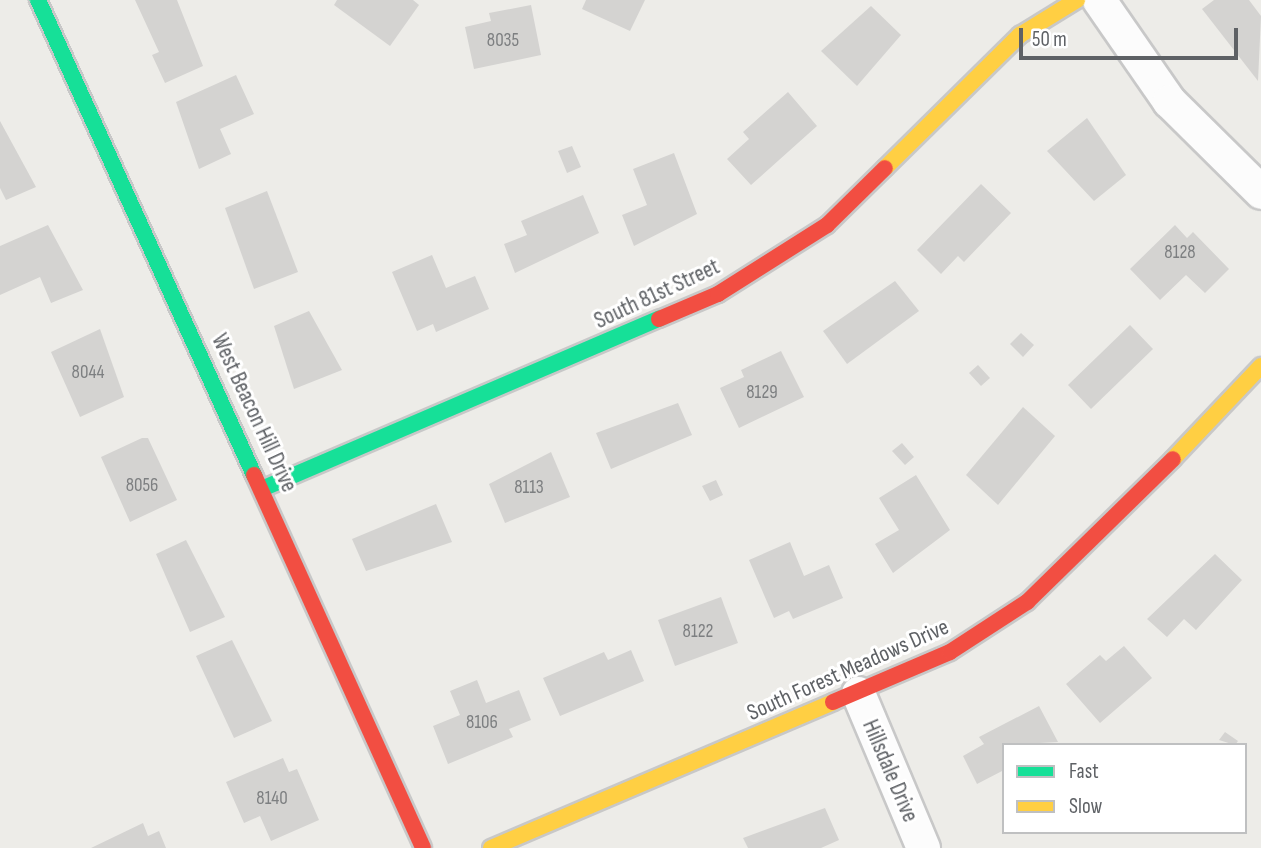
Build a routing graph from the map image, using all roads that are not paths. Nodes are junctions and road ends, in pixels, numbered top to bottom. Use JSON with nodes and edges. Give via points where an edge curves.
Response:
{"nodes":[{"id":1,"x":38,"y":0,"type":"edge"},
{"id":2,"x":1077,"y":0,"type":"edge"},
{"id":3,"x":1099,"y":0,"type":"edge"},
{"id":4,"x":1261,"y":192,"type":"edge"},
{"id":5,"x":1261,"y":366,"type":"edge"},
{"id":6,"x":264,"y":488,"type":"junction"},
{"id":7,"x":858,"y":693,"type":"junction"},
{"id":8,"x":423,"y":848,"type":"edge"},
{"id":9,"x":491,"y":848,"type":"edge"},
{"id":10,"x":923,"y":848,"type":"edge"}],
"edges":[{"from":1,"to":6,"type":"street","name":"West Beacon Hill Drive"},
{"from":2,"to":6,"type":"street","name":"South 81st Street","via":[[1020,35],[827,225],[718,294]]},
{"from":3,"to":4,"type":"street","via":[[1169,101]]},
{"from":5,"to":7,"type":"street","name":"South Forest Meadows Drive","via":[[1081,555],[1027,602],[950,652]]},
{"from":6,"to":8,"type":"street","name":"West Beacon Hill Drive"},
{"from":7,"to":9,"type":"street","name":"South Forest Meadows Drive"},
{"from":7,"to":10,"type":"street","name":"Hillsdale Drive"}]}
